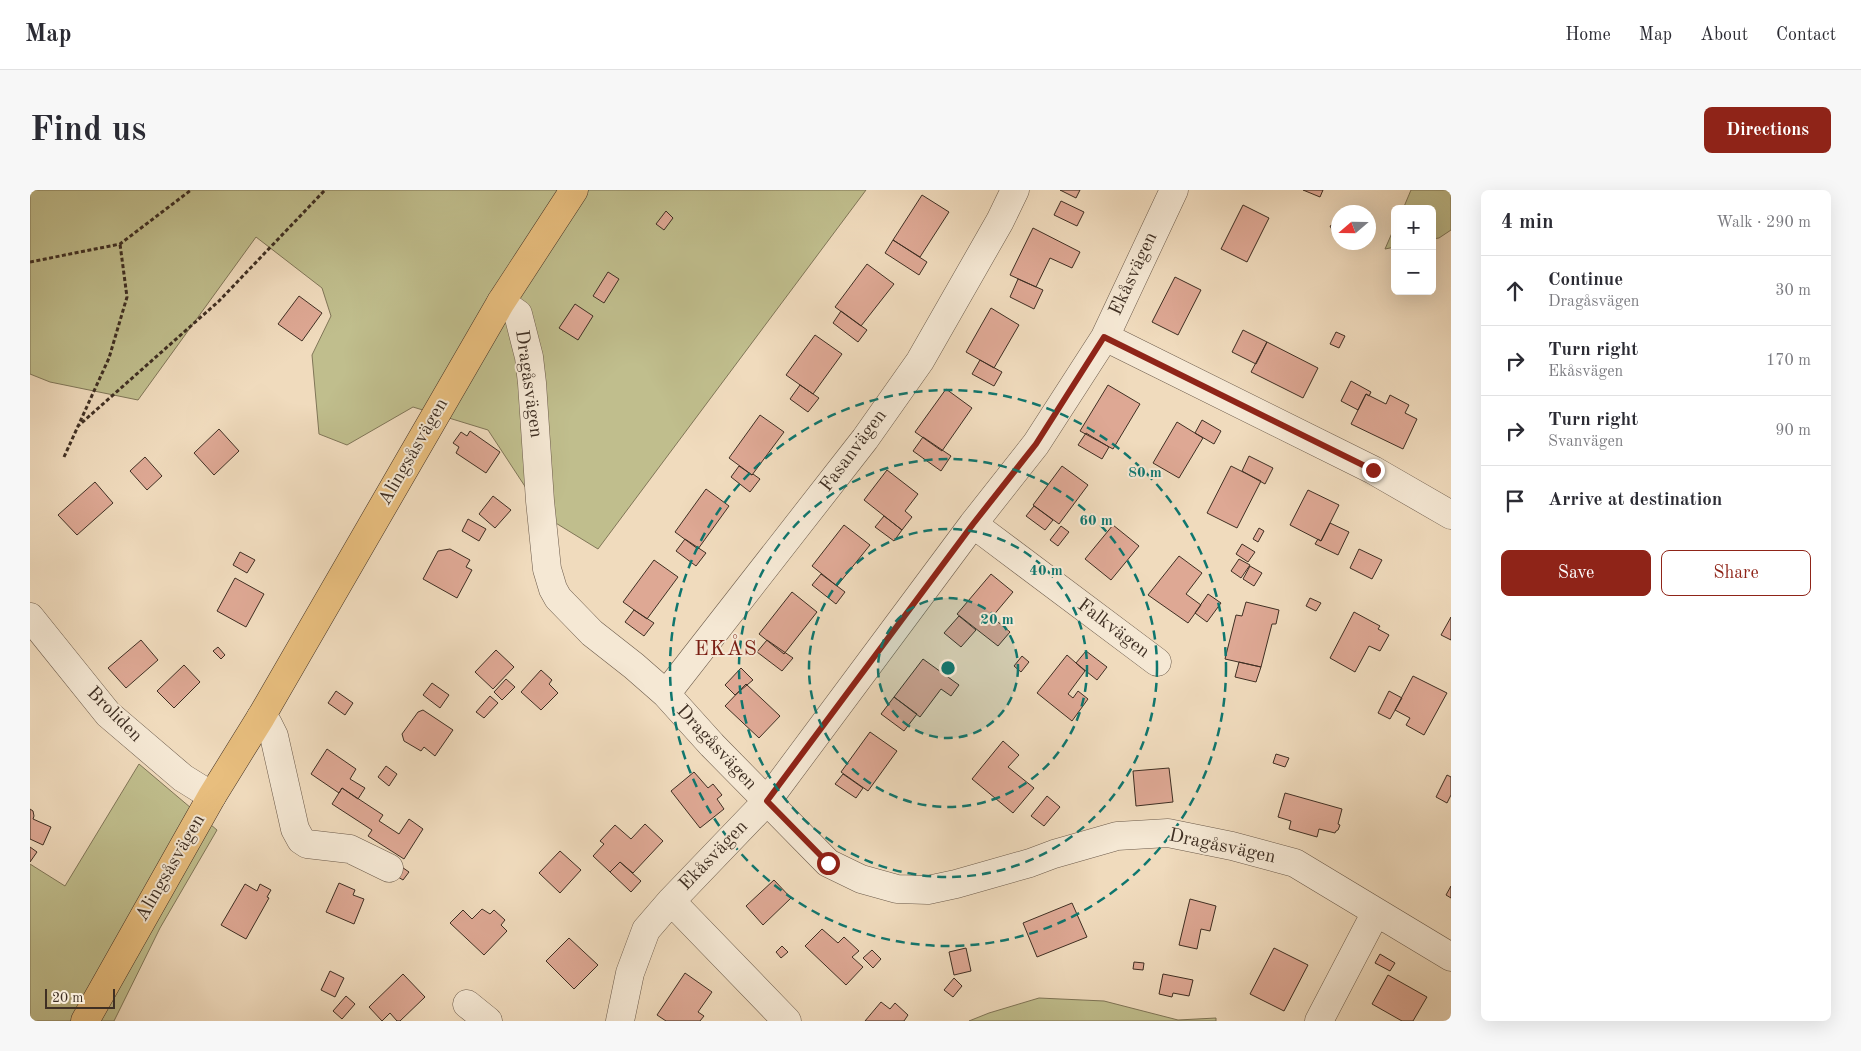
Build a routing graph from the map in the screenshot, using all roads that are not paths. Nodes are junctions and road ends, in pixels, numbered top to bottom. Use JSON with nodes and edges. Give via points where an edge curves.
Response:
{"nodes":[{"id":1,"x":574,"y":190,"type":"edge"},
{"id":2,"x":1015,"y":190,"type":"edge"},
{"id":3,"x":1174,"y":190,"type":"edge"},
{"id":4,"x":501,"y":302,"type":"junction"},
{"id":5,"x":1104,"y":337,"type":"junction"},
{"id":6,"x":1451,"y":515,"type":"edge"},
{"id":7,"x":973,"y":524,"type":"junction"},
{"id":8,"x":30,"y":617,"type":"edge"},
{"id":9,"x":1157,"y":662,"type":"dead end"},
{"id":10,"x":666,"y":694,"type":"junction"},
{"id":11,"x":261,"y":717,"type":"junction"},
{"id":12,"x":212,"y":796,"type":"junction"},
{"id":13,"x":767,"y":801,"type":"junction"},
{"id":14,"x":389,"y":868,"type":"dead end"},
{"id":15,"x":671,"y":901,"type":"junction"},
{"id":16,"x":1376,"y":912,"type":"junction"},
{"id":17,"x":1451,"y":957,"type":"edge"},
{"id":18,"x":467,"y":1004,"type":"dead end"},
{"id":19,"x":85,"y":1021,"type":"edge"},
{"id":20,"x":488,"y":1021,"type":"edge"},
{"id":21,"x":620,"y":1021,"type":"edge"},
{"id":22,"x":788,"y":1021,"type":"edge"},
{"id":23,"x":1318,"y":1021,"type":"edge"}],
"edges":[{"from":1,"to":4,"type":"main road","name":"Alingsåsvägen"},
{"from":2,"to":10,"type":"street","name":"Fasanvägen","via":[[920,361],[865,439]]},
{"from":3,"to":5,"type":"street","name":"Ekåsvägen"},
{"from":4,"to":10,"type":"street","name":"Dragåsvägen","via":[[518,314],[529,357],[548,569],[553,589],[566,608],[592,633]]},
{"from":4,"to":11,"type":"main road","name":"Alingsåsvägen"},
{"from":5,"to":6,"type":"street","via":[[1365,466]]},
{"from":5,"to":7,"type":"street","name":"Ekåsvägen","via":[[1036,444]]},
{"from":7,"to":9,"type":"street","name":"Falkvägen"},
{"from":7,"to":13,"type":"street","name":"Ekåsvägen"},
{"from":8,"to":12,"type":"street","name":"Broliden","via":[[108,714],[183,778]]},
{"from":10,"to":13,"type":"street","name":"Dragåsvägen"},
{"from":11,"to":12,"type":"main road","name":"Alingsåsvägen"},
{"from":11,"to":14,"type":"street","via":[[274,736],[295,829],[301,840],[307,844],[350,849]]},
{"from":12,"to":19,"type":"main road","name":"Alingsåsvägen"},
{"from":13,"to":15,"type":"street","name":"Ekåsvägen"},
{"from":13,"to":16,"type":"street","name":"Dragåsvägen","via":[[828,863],[861,879],[897,890],[928,890],[956,884],[1117,836],[1168,833],[1296,863]]},
{"from":15,"to":21,"type":"street","name":"Ekåsvägen","via":[[646,930],[630,973]]},
{"from":15,"to":22,"type":"street","name":"Ekåsvägen"},
{"from":16,"to":17,"type":"street","name":"Dragåsvägen"},
{"from":16,"to":23,"type":"street"},
{"from":18,"to":20,"type":"street"}]}
